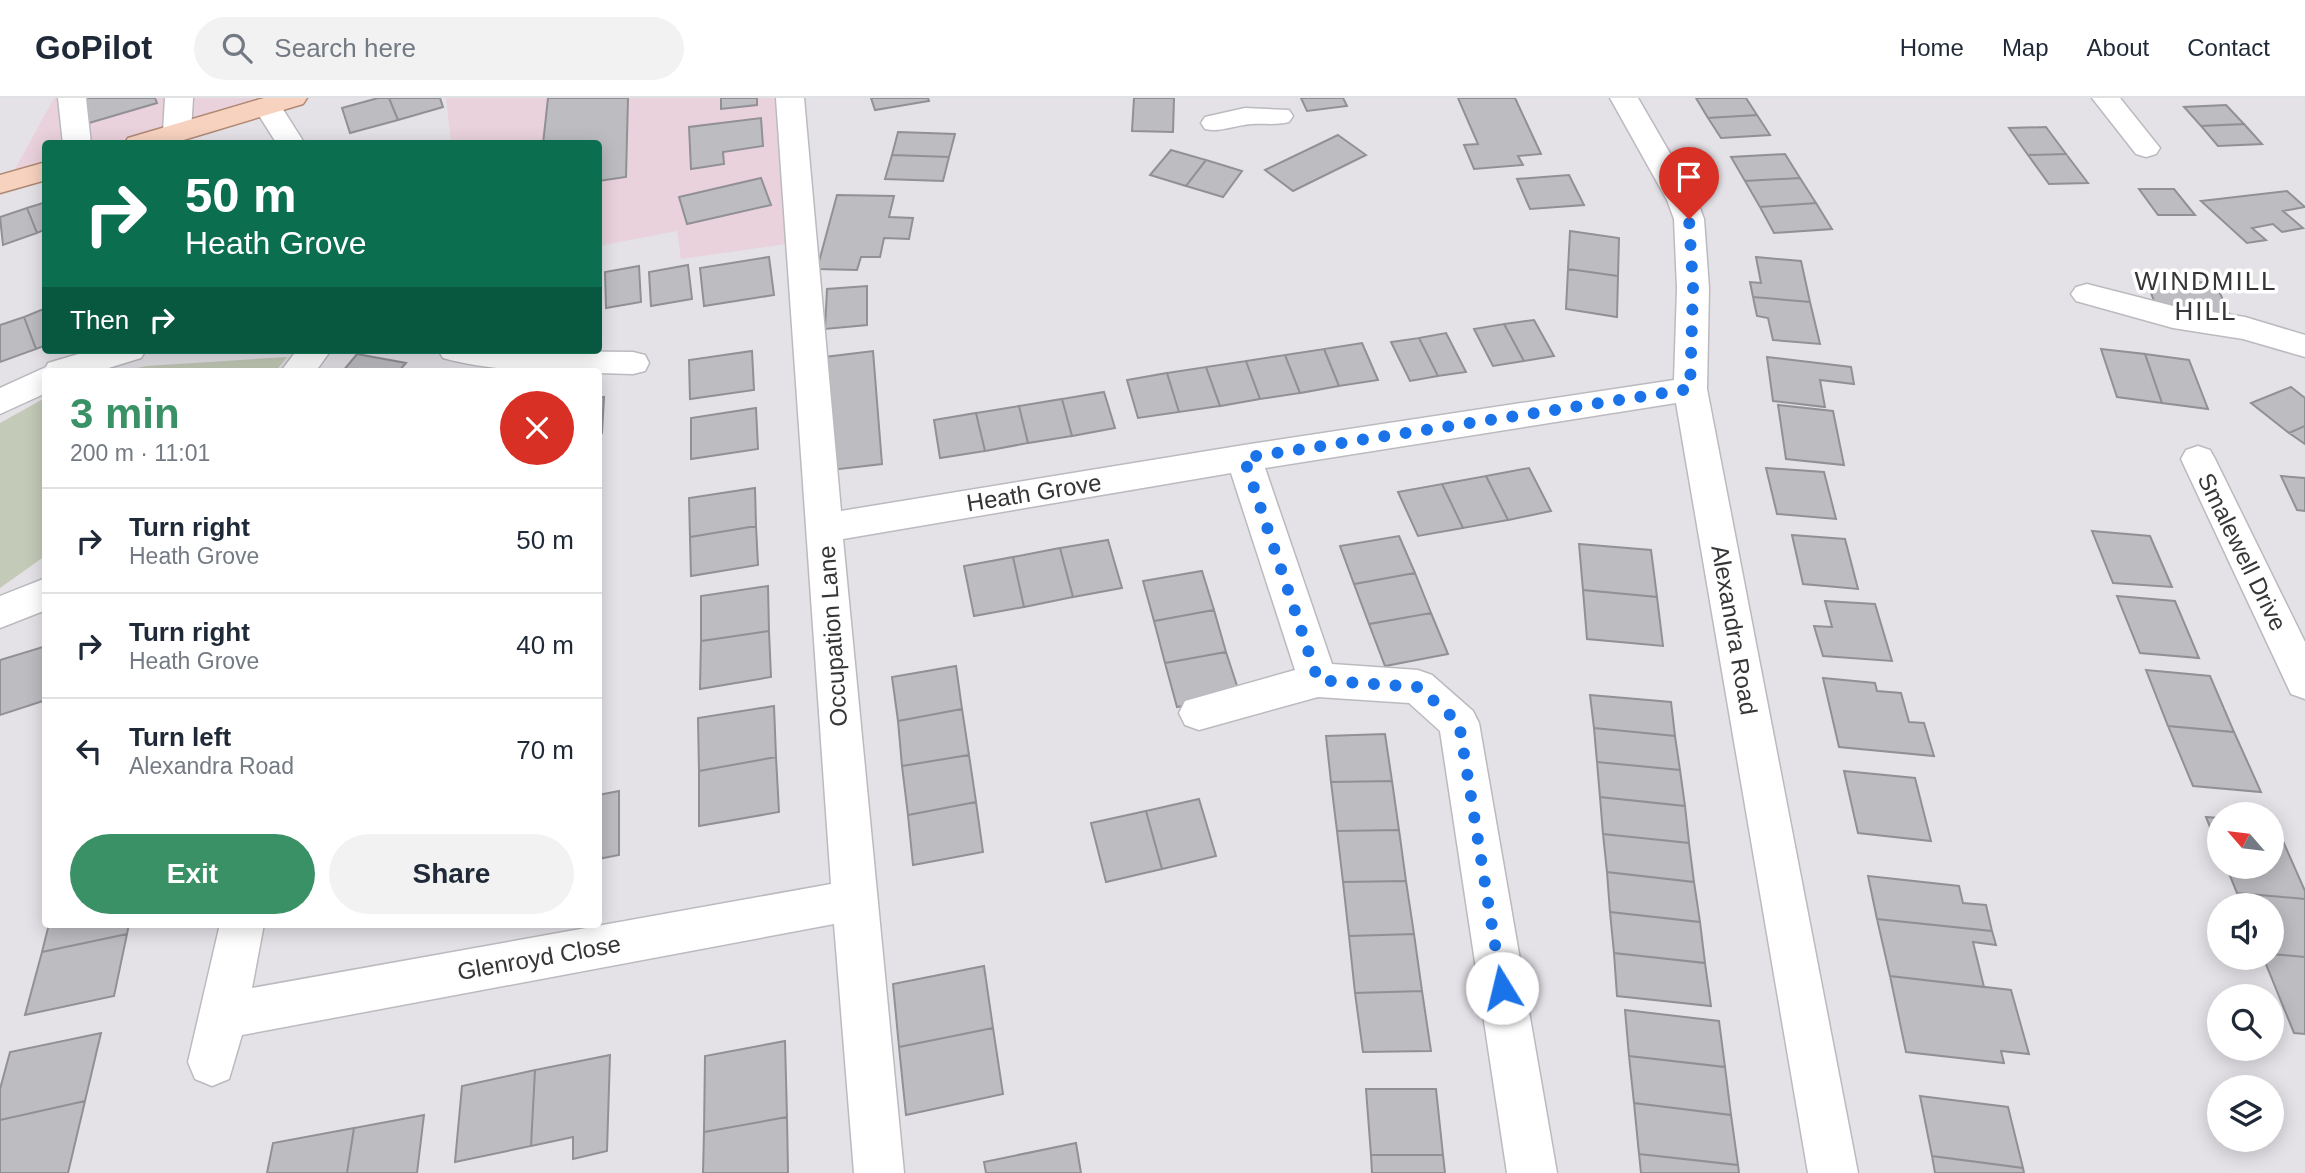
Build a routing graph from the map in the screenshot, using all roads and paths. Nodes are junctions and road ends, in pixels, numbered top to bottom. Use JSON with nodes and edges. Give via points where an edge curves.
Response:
{"nodes":[{"id":1,"x":72,"y":98,"type":"edge"},
{"id":2,"x":179,"y":98,"type":"edge"},
{"id":3,"x":790,"y":98,"type":"edge"},
{"id":4,"x":1624,"y":98,"type":"edge"},
{"id":5,"x":2106,"y":98,"type":"edge"},
{"id":6,"x":280,"y":102,"type":"edge"},
{"id":7,"x":1243,"y":107,"type":"edge"},
{"id":8,"x":1279,"y":116,"type":"dead end"},
{"id":9,"x":1215,"y":123,"type":"dead end"},
{"id":10,"x":177,"y":132,"type":"junction"},
{"id":11,"x":77,"y":140,"type":"edge"},
{"id":12,"x":151,"y":140,"type":"edge"},
{"id":13,"x":290,"y":140,"type":"edge"},
{"id":14,"x":2146,"y":148,"type":"dead end"},
{"id":15,"x":42,"y":172,"type":"edge"},
{"id":16,"x":0,"y":184,"type":"edge"},
{"id":17,"x":2087,"y":294,"type":"dead end"},
{"id":18,"x":2305,"y":346,"type":"edge"},
{"id":19,"x":106,"y":354,"type":"edge"},
{"id":20,"x":312,"y":354,"type":"edge"},
{"id":21,"x":469,"y":354,"type":"edge"},
{"id":22,"x":633,"y":363,"type":"dead end"},
{"id":23,"x":511,"y":365,"type":"edge"},
{"id":24,"x":68,"y":368,"type":"edge"},
{"id":25,"x":300,"y":368,"type":"edge"},
{"id":26,"x":42,"y":381,"type":"edge"},
{"id":27,"x":1690,"y":389,"type":"junction"},
{"id":28,"x":0,"y":402,"type":"edge"},
{"id":29,"x":1244,"y":458,"type":"junction"},
{"id":30,"x":2197,"y":459,"type":"dead end"},
{"id":31,"x":825,"y":528,"type":"junction"},
{"id":32,"x":42,"y":595,"type":"edge"},
{"id":33,"x":0,"y":612,"type":"edge"},
{"id":34,"x":1318,"y":680,"type":"junction"},
{"id":35,"x":2305,"y":682,"type":"edge"},
{"id":36,"x":1199,"y":713,"type":"dead end"},
{"id":37,"x":854,"y":900,"type":"junction"},
{"id":38,"x":241,"y":928,"type":"edge"},
{"id":39,"x":223,"y":1016,"type":"junction"},
{"id":40,"x":212,"y":1062,"type":"dead end"},
{"id":41,"x":879,"y":1173,"type":"edge"},
{"id":42,"x":1532,"y":1173,"type":"edge"},
{"id":43,"x":1833,"y":1173,"type":"edge"}],
"edges":[{"from":1,"to":11,"type":"street"},
{"from":2,"to":10,"type":"street"},
{"from":3,"to":31,"type":"street","name":"Occupation Lane"},
{"from":4,"to":27,"type":"street","name":"Alexandra Road","via":[[1689,219],[1693,288]]},
{"from":5,"to":14,"type":"street"},
{"from":6,"to":10,"type":"main road"},
{"from":6,"to":13,"type":"street"},
{"from":7,"to":8,"type":"street"},
{"from":7,"to":9,"type":"street"},
{"from":10,"to":12,"type":"main road"},
{"from":15,"to":16,"type":"main road"},
{"from":17,"to":18,"type":"street","via":[[2173,317],[2245,328]]},
{"from":19,"to":24,"type":"street"},
{"from":20,"to":25,"type":"street"},
{"from":21,"to":23,"type":"street"},
{"from":22,"to":23,"type":"street"},
{"from":26,"to":28,"type":"street"},
{"from":27,"to":29,"type":"street","name":"Heath Grove"},
{"from":27,"to":43,"type":"street","name":"Alexandra Road"},
{"from":29,"to":31,"type":"street","name":"Heath Grove"},
{"from":29,"to":34,"type":"street"},
{"from":30,"to":35,"type":"street","name":"Smalewell Drive"},
{"from":31,"to":37,"type":"street","name":"Occupation Lane"},
{"from":32,"to":33,"type":"street"},
{"from":34,"to":36,"type":"street"},
{"from":34,"to":42,"type":"street","via":[[1418,687],[1459,723]]},
{"from":37,"to":39,"type":"street","name":"Glenroyd Close"},
{"from":37,"to":41,"type":"street","name":"Occupation Lane"},
{"from":38,"to":39,"type":"street"},
{"from":39,"to":40,"type":"street"}]}
